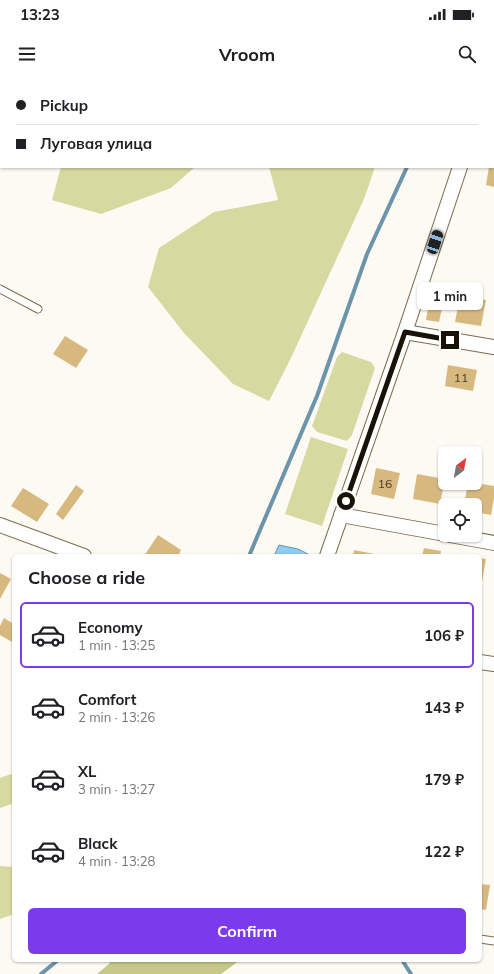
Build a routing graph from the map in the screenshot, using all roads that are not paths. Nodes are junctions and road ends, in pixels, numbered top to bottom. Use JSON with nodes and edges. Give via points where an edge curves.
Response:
{"nodes":[{"id":1,"x":460,"y":168,"type":"edge"},
{"id":2,"x":0,"y":289,"type":"edge"},
{"id":3,"x":38,"y":309,"type":"dead end"},
{"id":4,"x":405,"y":332,"type":"junction"},
{"id":5,"x":494,"y":347,"type":"edge"},
{"id":6,"x":341,"y":515,"type":"junction"},
{"id":7,"x":0,"y":525,"type":"edge"},
{"id":8,"x":438,"y":533,"type":"edge"},
{"id":9,"x":482,"y":541,"type":"edge"},
{"id":10,"x":494,"y":543,"type":"edge"},
{"id":11,"x":79,"y":554,"type":"edge"},
{"id":12,"x":328,"y":554,"type":"edge"},
{"id":13,"x":482,"y":662,"type":"edge"},
{"id":14,"x":494,"y":664,"type":"edge"},
{"id":15,"x":482,"y":939,"type":"edge"},
{"id":16,"x":494,"y":941,"type":"edge"}],
"edges":[{"from":1,"to":4,"type":"street"},
{"from":2,"to":3,"type":"lane"},
{"from":4,"to":5,"type":"street"},
{"from":4,"to":6,"type":"street"},
{"from":6,"to":8,"type":"street"},
{"from":6,"to":12,"type":"street"},
{"from":7,"to":11,"type":"street"},
{"from":9,"to":10,"type":"street"},
{"from":13,"to":14,"type":"street"},
{"from":15,"to":16,"type":"lane"}]}
